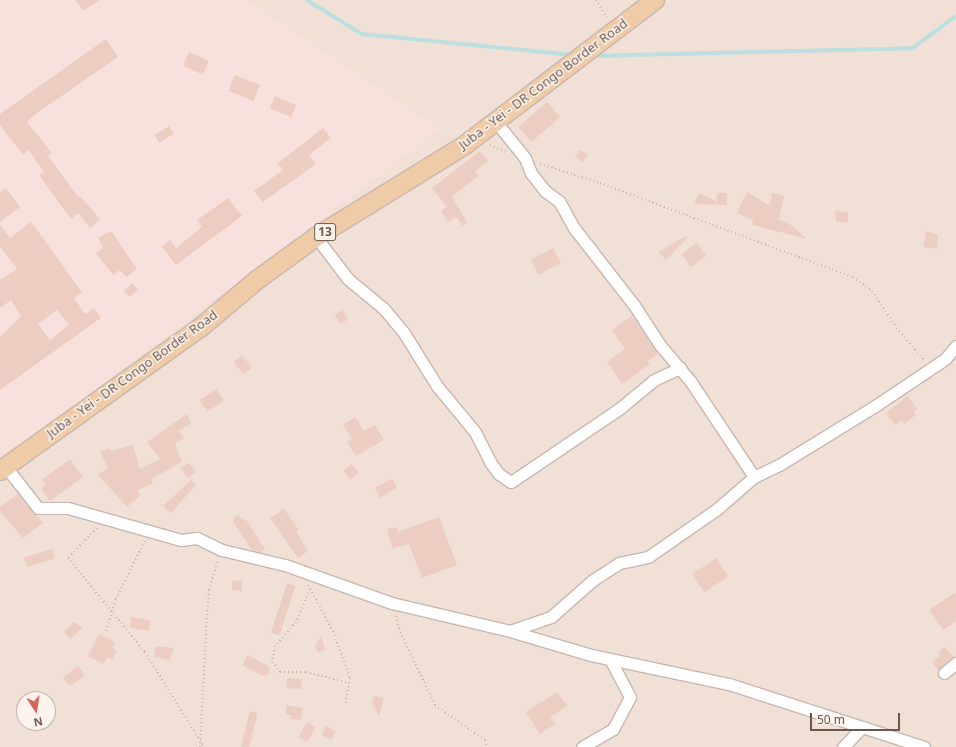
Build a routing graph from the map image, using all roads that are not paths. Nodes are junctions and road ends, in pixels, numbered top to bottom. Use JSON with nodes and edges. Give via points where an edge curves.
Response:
{"nodes":[{"id":1,"x":655,"y":0,"type":"edge"},
{"id":2,"x":496,"y":122,"type":"junction"},
{"id":3,"x":316,"y":237,"type":"junction"},
{"id":4,"x":956,"y":346,"type":"edge"},
{"id":5,"x":680,"y":368,"type":"junction"},
{"id":6,"x":3,"y":469,"type":"edge"},
{"id":7,"x":754,"y":477,"type":"junction"},
{"id":8,"x":510,"y":631,"type":"junction"},
{"id":9,"x":610,"y":659,"type":"junction"},
{"id":10,"x":956,"y":663,"type":"edge"},
{"id":11,"x":944,"y":673,"type":"dead end"},
{"id":12,"x":862,"y":727,"type":"junction"},
{"id":13,"x":582,"y":747,"type":"edge"},
{"id":14,"x":843,"y":747,"type":"edge"},
{"id":15,"x":924,"y":747,"type":"edge"}],
"edges":[{"from":1,"to":2,"type":"main road","name":"Juba - Yei - DR Congo Border Road","number":"13"},
{"from":2,"to":3,"type":"main road","name":"Juba - Yei - DR Congo Border Road","number":"13","via":[[465,145]]},
{"from":2,"to":5,"type":"street","via":[[525,158],[531,173],[545,191],[558,201],[574,228],[634,305],[660,345]]},
{"from":3,"to":5,"type":"street","via":[[348,279],[384,309],[404,332],[437,386],[475,432],[490,462],[499,474],[511,482],[619,409],[654,380]]},
{"from":3,"to":6,"type":"main road","name":"Juba - Yei - DR Congo Border Road","number":"13","via":[[257,280],[200,328]]},
{"from":4,"to":7,"type":"street","via":[[945,359],[824,438]]},
{"from":5,"to":7,"type":"street"},
{"from":6,"to":8,"type":"street","via":[[38,508],[68,508],[181,540],[197,538],[222,550],[300,570],[392,603]]},
{"from":7,"to":8,"type":"street","via":[[717,509],[648,556],[619,563],[593,580],[550,617]]},
{"from":8,"to":9,"type":"street"},
{"from":9,"to":12,"type":"street","via":[[730,684]]},
{"from":9,"to":13,"type":"street","via":[[630,697],[613,729]]},
{"from":10,"to":11,"type":"street"},
{"from":12,"to":14,"type":"street"},
{"from":12,"to":15,"type":"street"}]}
